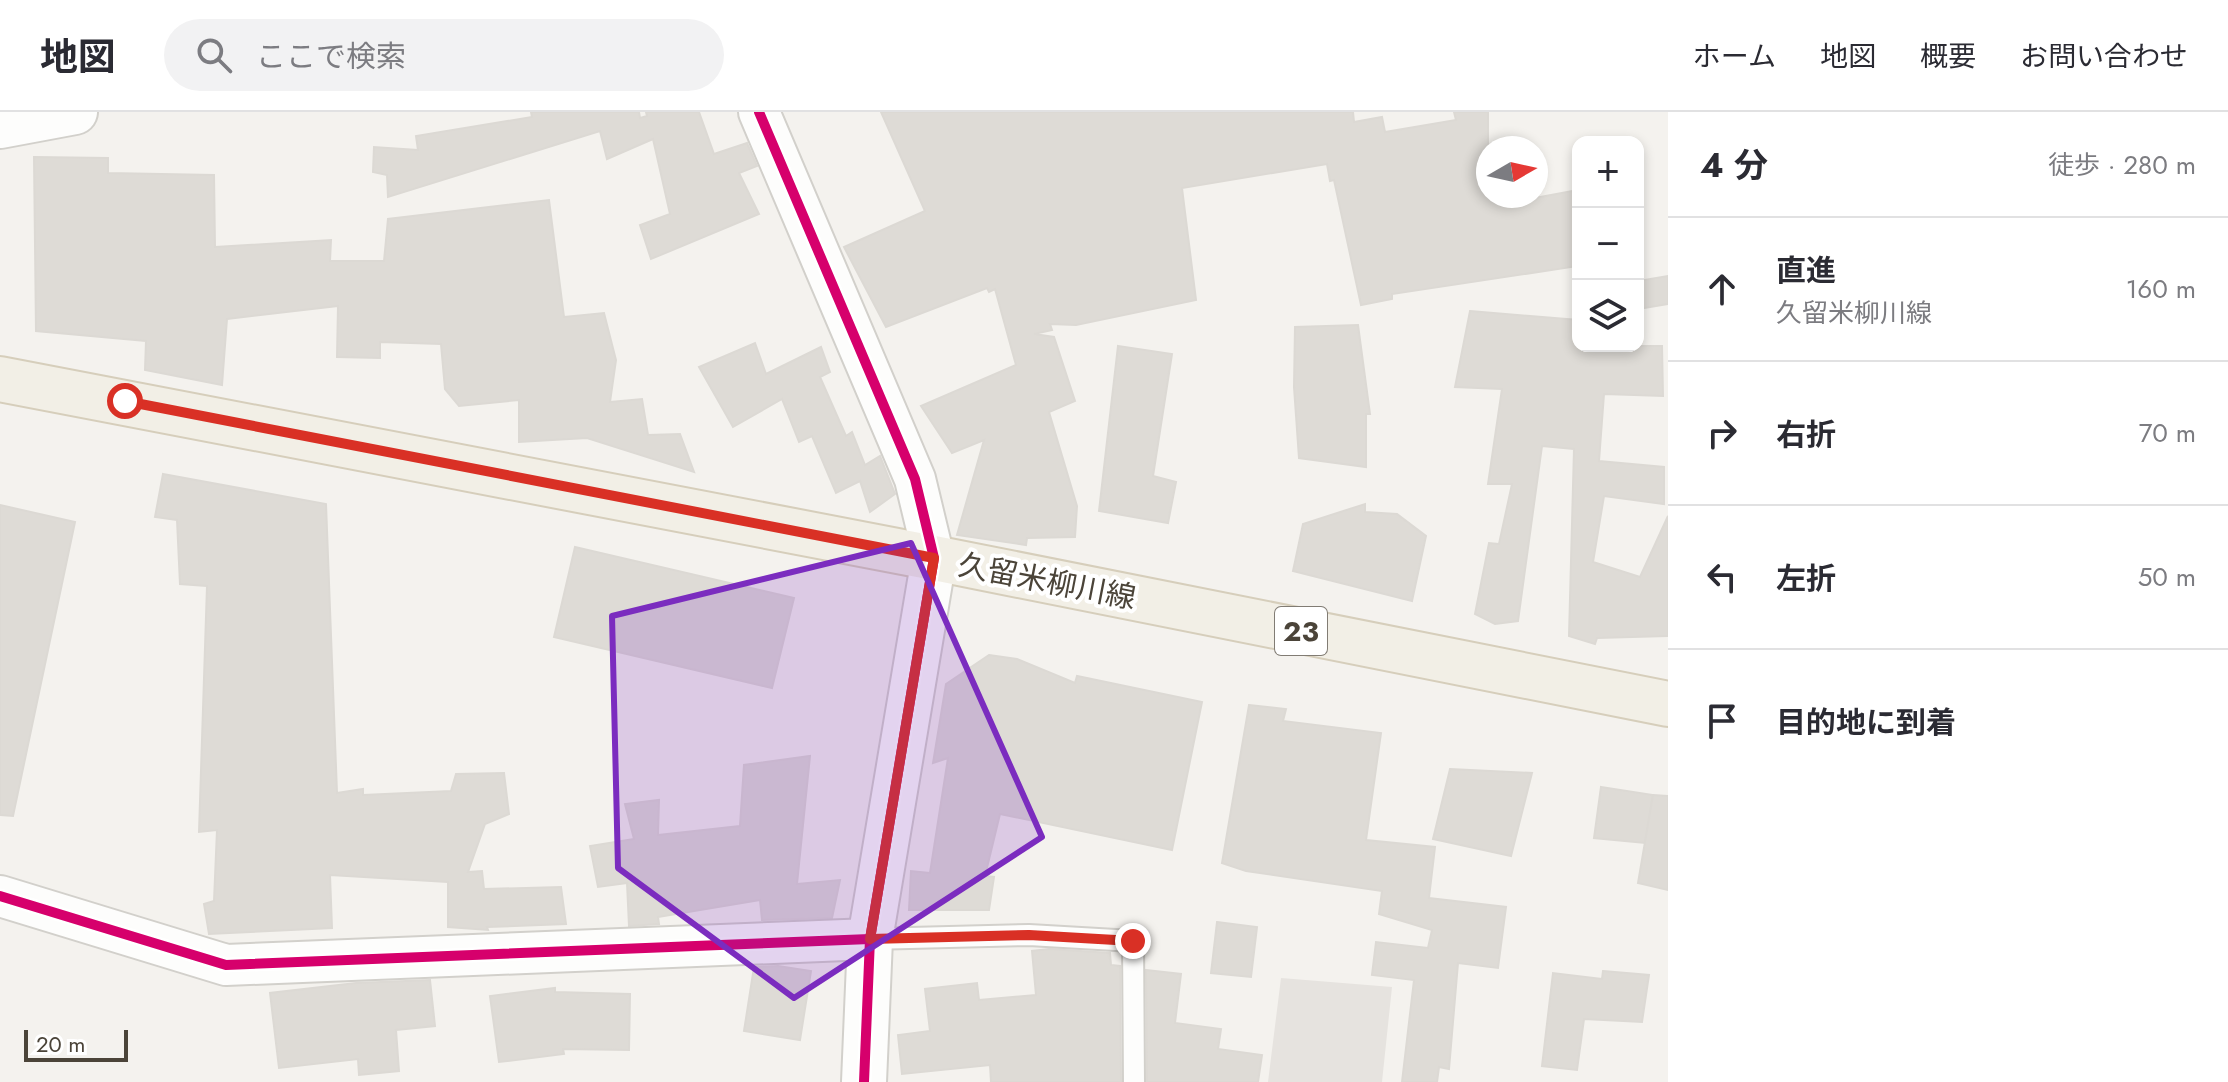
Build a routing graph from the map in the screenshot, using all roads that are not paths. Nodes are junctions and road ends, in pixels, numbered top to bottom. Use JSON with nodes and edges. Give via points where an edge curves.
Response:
{"nodes":[{"id":1,"x":75,"y":112,"type":"edge"},
{"id":2,"x":759,"y":112,"type":"edge"},
{"id":3,"x":14,"y":120,"type":"edge"},
{"id":4,"x":0,"y":379,"type":"edge"},
{"id":5,"x":934,"y":558,"type":"junction"},
{"id":6,"x":1668,"y":704,"type":"edge"},
{"id":7,"x":0,"y":896,"type":"edge"},
{"id":8,"x":870,"y":939,"type":"junction"},
{"id":9,"x":864,"y":1082,"type":"edge"},
{"id":10,"x":1134,"y":1082,"type":"edge"}],
"edges":[{"from":1,"to":3,"type":"street"},
{"from":2,"to":5,"type":"street","via":[[915,479]]},
{"from":4,"to":5,"type":"main road","name":"久留米柳川線","number":"23"},
{"from":5,"to":6,"type":"main road","name":"久留米柳川線","number":"23"},
{"from":5,"to":8,"type":"street"},
{"from":7,"to":8,"type":"street","via":[[226,965]]},
{"from":8,"to":9,"type":"street"},
{"from":8,"to":10,"type":"lane","via":[[1029,935],[1133,941]]}]}
